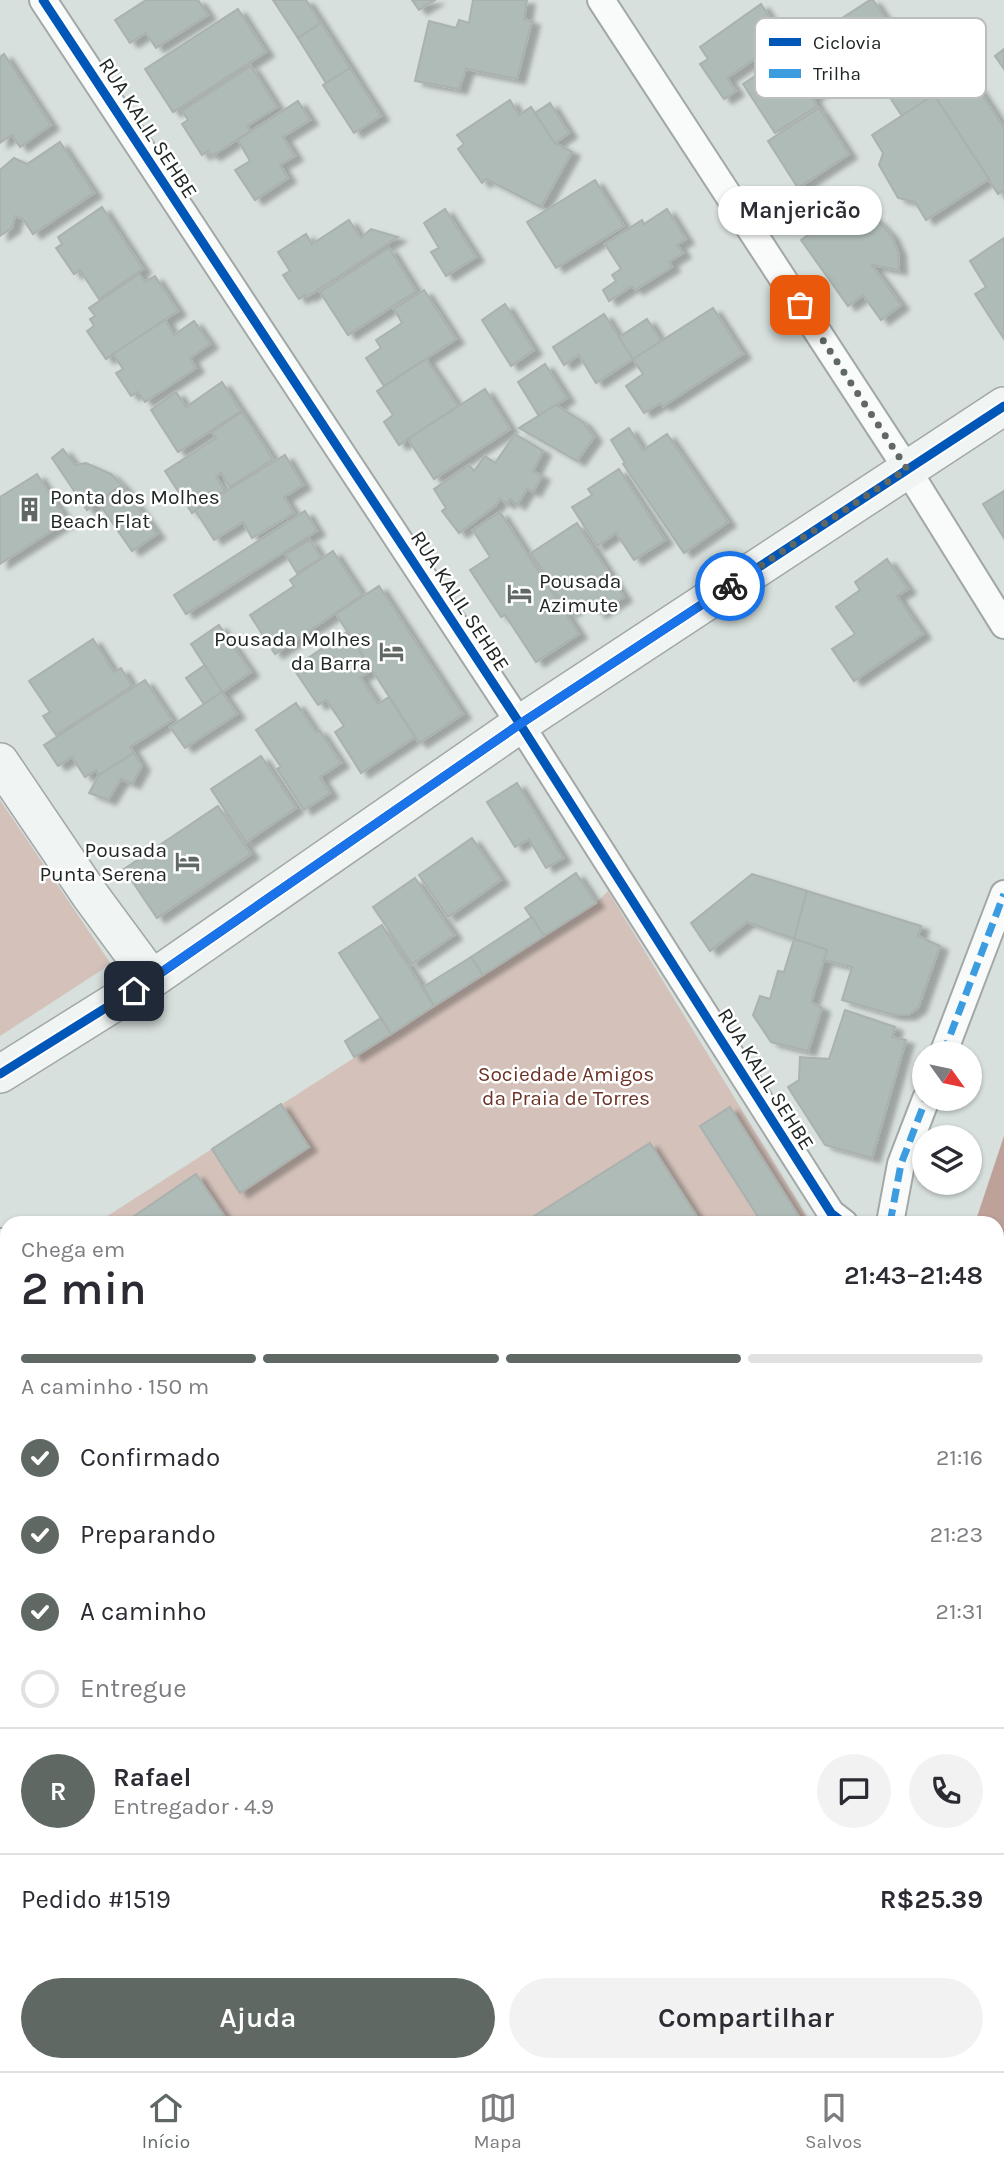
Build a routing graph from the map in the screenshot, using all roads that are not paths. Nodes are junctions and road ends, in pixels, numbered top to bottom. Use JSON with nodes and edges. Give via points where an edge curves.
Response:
{"nodes":[{"id":1,"x":43,"y":0,"type":"edge"},
{"id":2,"x":601,"y":0,"type":"edge"},
{"id":3,"x":1004,"y":406,"type":"edge"},
{"id":4,"x":907,"y":469,"type":"junction"},
{"id":5,"x":1004,"y":625,"type":"edge"},
{"id":6,"x":520,"y":724,"type":"junction"},
{"id":7,"x":0,"y":762,"type":"edge"},
{"id":8,"x":1004,"y":894,"type":"edge"},
{"id":9,"x":152,"y":979,"type":"junction"},
{"id":10,"x":948,"y":1041,"type":"edge"},
{"id":11,"x":0,"y":1074,"type":"edge"},
{"id":12,"x":921,"y":1111,"type":"edge"},
{"id":13,"x":901,"y":1164,"type":"junction"},
{"id":14,"x":835,"y":1216,"type":"edge"},
{"id":15,"x":881,"y":1216,"type":"edge"},
{"id":16,"x":891,"y":1216,"type":"edge"}],
"edges":[{"from":1,"to":6,"type":"street","name":"RUA KALIL SEHBE"},
{"from":2,"to":4,"type":"street"},
{"from":3,"to":4,"type":"street"},
{"from":4,"to":5,"type":"street"},
{"from":4,"to":6,"type":"street"},
{"from":6,"to":9,"type":"street"},
{"from":6,"to":14,"type":"street","name":"RUA KALIL SEHBE"},
{"from":7,"to":9,"type":"street"},
{"from":8,"to":10,"type":"street"},
{"from":9,"to":11,"type":"street"},
{"from":12,"to":13,"type":"street"},
{"from":13,"to":15,"type":"street"},
{"from":13,"to":16,"type":"street"}]}
